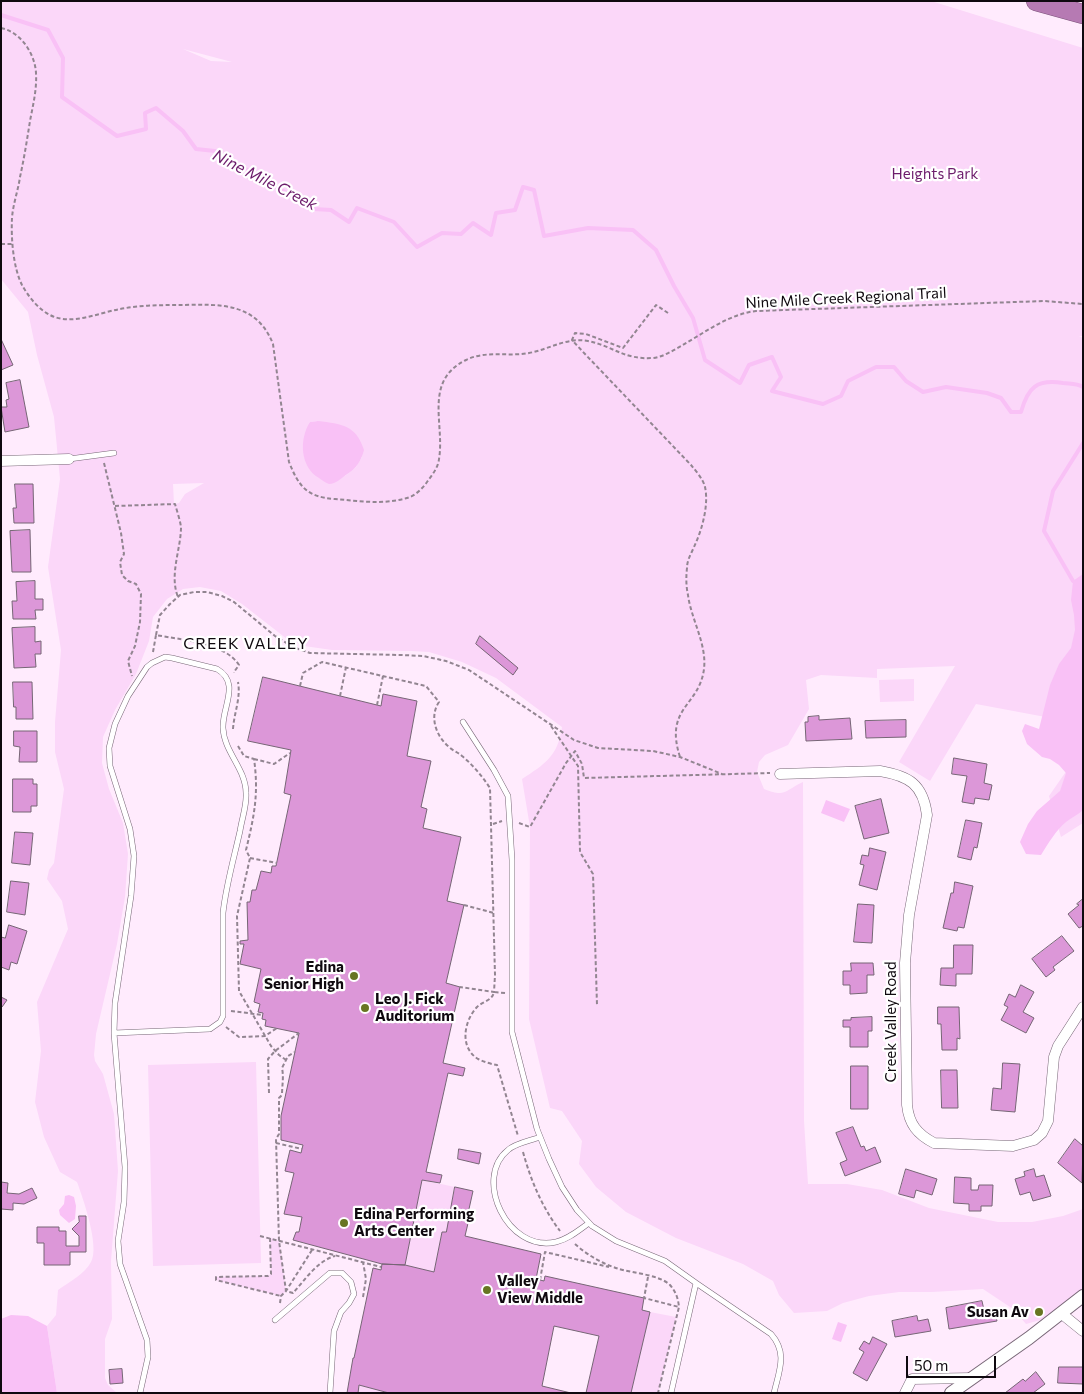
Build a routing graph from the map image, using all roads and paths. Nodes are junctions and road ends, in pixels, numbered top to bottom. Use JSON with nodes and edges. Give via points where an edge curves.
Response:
{"nodes":[{"id":1,"x":1036,"y":1,"type":"edge"},
{"id":2,"x":1083,"y":14,"type":"edge"},
{"id":3,"x":1,"y":28,"type":"edge"},
{"id":4,"x":1,"y":244,"type":"edge"},
{"id":5,"x":14,"y":244,"type":"junction"},
{"id":6,"x":1083,"y":304,"type":"edge"},
{"id":7,"x":668,"y":314,"type":"dead end"},
{"id":8,"x":572,"y":340,"type":"junction"},
{"id":9,"x":114,"y":453,"type":"dead end"},
{"id":10,"x":95,"y":456,"type":"junction"},
{"id":11,"x":69,"y":459,"type":"joint"},
{"id":12,"x":1,"y":461,"type":"edge"},
{"id":13,"x":115,"y":506,"type":"junction"},
{"id":14,"x":178,"y":597,"type":"junction"},
{"id":15,"x":156,"y":635,"type":"dead end"},
{"id":16,"x":346,"y":667,"type":"junction"},
{"id":17,"x":383,"y":676,"type":"junction"},
{"id":18,"x":136,"y":685,"type":"junction"},
{"id":19,"x":300,"y":686,"type":"dead end"},
{"id":20,"x":340,"y":696,"type":"dead end"},
{"id":21,"x":377,"y":705,"type":"dead end"},
{"id":22,"x":463,"y":722,"type":"dead end"},
{"id":23,"x":550,"y":724,"type":"junction"},
{"id":24,"x":290,"y":753,"type":"dead end"},
{"id":25,"x":571,"y":755,"type":"junction"},
{"id":26,"x":680,"y":757,"type":"junction"},
{"id":27,"x":254,"y":760,"type":"dead end"},
{"id":28,"x":722,"y":774,"type":"junction"},
{"id":29,"x":780,"y":774,"type":"joint"},
{"id":30,"x":530,"y":827,"type":"dead end"},
{"id":31,"x":250,"y":858,"type":"dead end"},
{"id":32,"x":276,"y":863,"type":"dead end"},
{"id":33,"x":464,"y":905,"type":"dead end"},
{"id":34,"x":494,"y":913,"type":"junction"},
{"id":35,"x":460,"y":987,"type":"dead end"},
{"id":36,"x":597,"y":1005,"type":"dead end"},
{"id":37,"x":1083,"y":1007,"type":"edge"},
{"id":38,"x":223,"y":1011,"type":"junction"},
{"id":39,"x":263,"y":1016,"type":"dead end"},
{"id":40,"x":220,"y":1022,"type":"junction"},
{"id":41,"x":277,"y":1028,"type":"dead end"},
{"id":42,"x":114,"y":1033,"type":"junction"},
{"id":43,"x":299,"y":1033,"type":"dead end"},
{"id":44,"x":295,"y":1052,"type":"dead end"},
{"id":45,"x":269,"y":1093,"type":"dead end"},
{"id":46,"x":540,"y":1137,"type":"junction"},
{"id":47,"x":276,"y":1143,"type":"junction"},
{"id":48,"x":302,"y":1149,"type":"dead end"},
{"id":49,"x":589,"y":1223,"type":"junction"},
{"id":50,"x":260,"y":1236,"type":"dead end"},
{"id":51,"x":270,"y":1238,"type":"junction"},
{"id":52,"x":279,"y":1241,"type":"junction"},
{"id":53,"x":312,"y":1250,"type":"junction"},
{"id":54,"x":336,"y":1256,"type":"junction"},
{"id":55,"x":363,"y":1262,"type":"junction"},
{"id":56,"x":381,"y":1266,"type":"dead end"},
{"id":57,"x":617,"y":1268,"type":"dead end"},
{"id":58,"x":648,"y":1276,"type":"dead end"},
{"id":59,"x":540,"y":1280,"type":"dead end"},
{"id":60,"x":696,"y":1283,"type":"junction"},
{"id":61,"x":286,"y":1291,"type":"junction"},
{"id":62,"x":281,"y":1296,"type":"junction"},
{"id":63,"x":1083,"y":1296,"type":"edge"},
{"id":64,"x":361,"y":1301,"type":"dead end"},
{"id":65,"x":280,"y":1305,"type":"dead end"},
{"id":66,"x":679,"y":1307,"type":"dead end"},
{"id":67,"x":1062,"y":1314,"type":"junction"},
{"id":68,"x":275,"y":1320,"type":"dead end"},
{"id":69,"x":1083,"y":1331,"type":"edge"},
{"id":70,"x":972,"y":1378,"type":"junction"},
{"id":71,"x":140,"y":1393,"type":"edge"},
{"id":72,"x":330,"y":1393,"type":"edge"},
{"id":73,"x":671,"y":1393,"type":"edge"},
{"id":74,"x":774,"y":1393,"type":"edge"},
{"id":75,"x":905,"y":1393,"type":"edge"},
{"id":76,"x":951,"y":1393,"type":"edge"}],
"edges":[{"from":1,"to":2,"type":"highway"},
{"from":3,"to":5,"type":"path","name":"Nine Mile Creek Regional Trail","via":[[17,35],[27,46],[36,70],[35,98],[12,220]]},
{"from":4,"to":5,"type":"path"},
{"from":5,"to":8,"type":"path","name":"Nine Mile Creek Regional Trail","via":[[14,263],[29,296],[40,309],[62,319],[160,305],[220,304],[245,312],[258,321],[273,344],[289,462],[300,486],[310,494],[328,499],[372,503],[409,498],[423,488],[439,460],[440,390],[446,376],[456,366],[482,354],[528,353]]},
{"from":6,"to":8,"type":"path","name":"Nine Mile Creek Regional Trail","via":[[1044,301],[744,312],[656,358],[636,358],[589,341]]},
{"from":7,"to":8,"type":"path","via":[[656,305],[623,348],[586,334],[575,333]]},
{"from":8,"to":26,"type":"path","via":[[691,465],[705,488],[701,530],[687,562],[686,575],[704,669],[698,686],[678,718],[675,730]]},
{"from":9,"to":10,"type":"lane"},
{"from":10,"to":11,"type":"lane"},
{"from":10,"to":13,"type":"path","via":[[103,461]]},
{"from":11,"to":12,"type":"street"},
{"from":13,"to":14,"type":"path","via":[[175,504],[181,526],[175,578]]},
{"from":13,"to":18,"type":"path","via":[[124,554],[120,562],[122,575],[136,584],[141,594],[140,622],[128,661]]},
{"from":14,"to":15,"type":"path","via":[[160,615]]},
{"from":14,"to":23,"type":"path","via":[[194,592],[222,596],[275,636],[310,653],[423,656],[446,661],[469,670]]},
{"from":16,"to":17,"type":"path"},
{"from":16,"to":19,"type":"path","via":[[322,662],[303,673]]},
{"from":16,"to":20,"type":"path"},
{"from":17,"to":21,"type":"path"},
{"from":17,"to":34,"type":"path","via":[[426,686],[439,702],[434,721],[441,740],[476,769],[490,788]]},
{"from":18,"to":38,"type":"lane","via":[[152,662],[165,658],[217,669],[223,672],[229,685],[223,721],[224,740],[245,782],[246,794],[223,913]]},
{"from":18,"to":42,"type":"lane","via":[[115,724],[109,748],[110,766],[130,829],[134,856]]},
{"from":22,"to":46,"type":"lane","via":[[508,796],[512,860],[512,1032]]},
{"from":23,"to":25,"type":"path"},
{"from":23,"to":26,"type":"path","via":[[574,740],[598,748],[653,751]]},
{"from":24,"to":27,"type":"path","via":[[274,764]]},
{"from":25,"to":28,"type":"path","via":[[575,751],[582,764],[584,778]]},
{"from":25,"to":30,"type":"path"},
{"from":25,"to":36,"type":"path","via":[[578,766],[580,852],[593,874]]},
{"from":26,"to":28,"type":"path"},
{"from":28,"to":29,"type":"path"},
{"from":29,"to":37,"type":"street","name":"Creek Valley Road","via":[[892,773],[919,788],[925,802],[926,815],[909,915],[905,963],[906,1105],[912,1126],[924,1137],[934,1142],[1013,1146],[1034,1140],[1042,1133],[1048,1120],[1058,1046]]},
{"from":31,"to":32,"type":"path"},
{"from":33,"to":34,"type":"path"},
{"from":34,"to":35,"type":"path","via":[[494,992]]},
{"from":38,"to":39,"type":"path"},
{"from":38,"to":40,"type":"lane"},
{"from":40,"to":41,"type":"path","via":[[239,1037],[265,1036]]},
{"from":40,"to":42,"type":"lane","via":[[201,1031]]},
{"from":42,"to":71,"type":"lane","via":[[125,1168],[118,1241],[120,1264],[147,1340],[148,1357]]},
{"from":43,"to":45,"type":"path","via":[[268,1059]]},
{"from":44,"to":47,"type":"path","via":[[288,1056],[282,1068],[284,1079],[279,1098]]},
{"from":46,"to":49,"type":"lane","via":[[562,1187]]},
{"from":46,"to":49,"type":"lane","via":[[509,1149],[501,1157],[495,1193],[507,1223],[516,1232],[542,1243],[568,1238]]},
{"from":47,"to":48,"type":"path"},
{"from":47,"to":52,"type":"path"},
{"from":49,"to":60,"type":"lane","via":[[616,1241],[666,1261]]},
{"from":50,"to":51,"type":"path"},
{"from":51,"to":52,"type":"path"},
{"from":51,"to":62,"type":"path","via":[[271,1274],[216,1277],[216,1280]]},
{"from":52,"to":53,"type":"path"},
{"from":52,"to":61,"type":"path"},
{"from":53,"to":54,"type":"path"},
{"from":53,"to":61,"type":"path"},
{"from":54,"to":55,"type":"path"},
{"from":54,"to":61,"type":"path","via":[[318,1265],[293,1293]]},
{"from":55,"to":56,"type":"path"},
{"from":55,"to":64,"type":"path","via":[[366,1279]]},
{"from":57,"to":59,"type":"path","via":[[545,1252]]},
{"from":58,"to":66,"type":"path","via":[[644,1298]]},
{"from":60,"to":73,"type":"lane"},
{"from":60,"to":74,"type":"lane","via":[[778,1342],[782,1358]]},
{"from":61,"to":62,"type":"path"},
{"from":62,"to":65,"type":"path"},
{"from":63,"to":67,"type":"street"},
{"from":67,"to":69,"type":"street"},
{"from":67,"to":70,"type":"street"},
{"from":68,"to":72,"type":"lane","via":[[330,1273],[342,1273],[352,1282],[354,1294],[341,1312],[334,1331]]},
{"from":70,"to":75,"type":"street","via":[[912,1379]]},
{"from":70,"to":76,"type":"street"}]}
